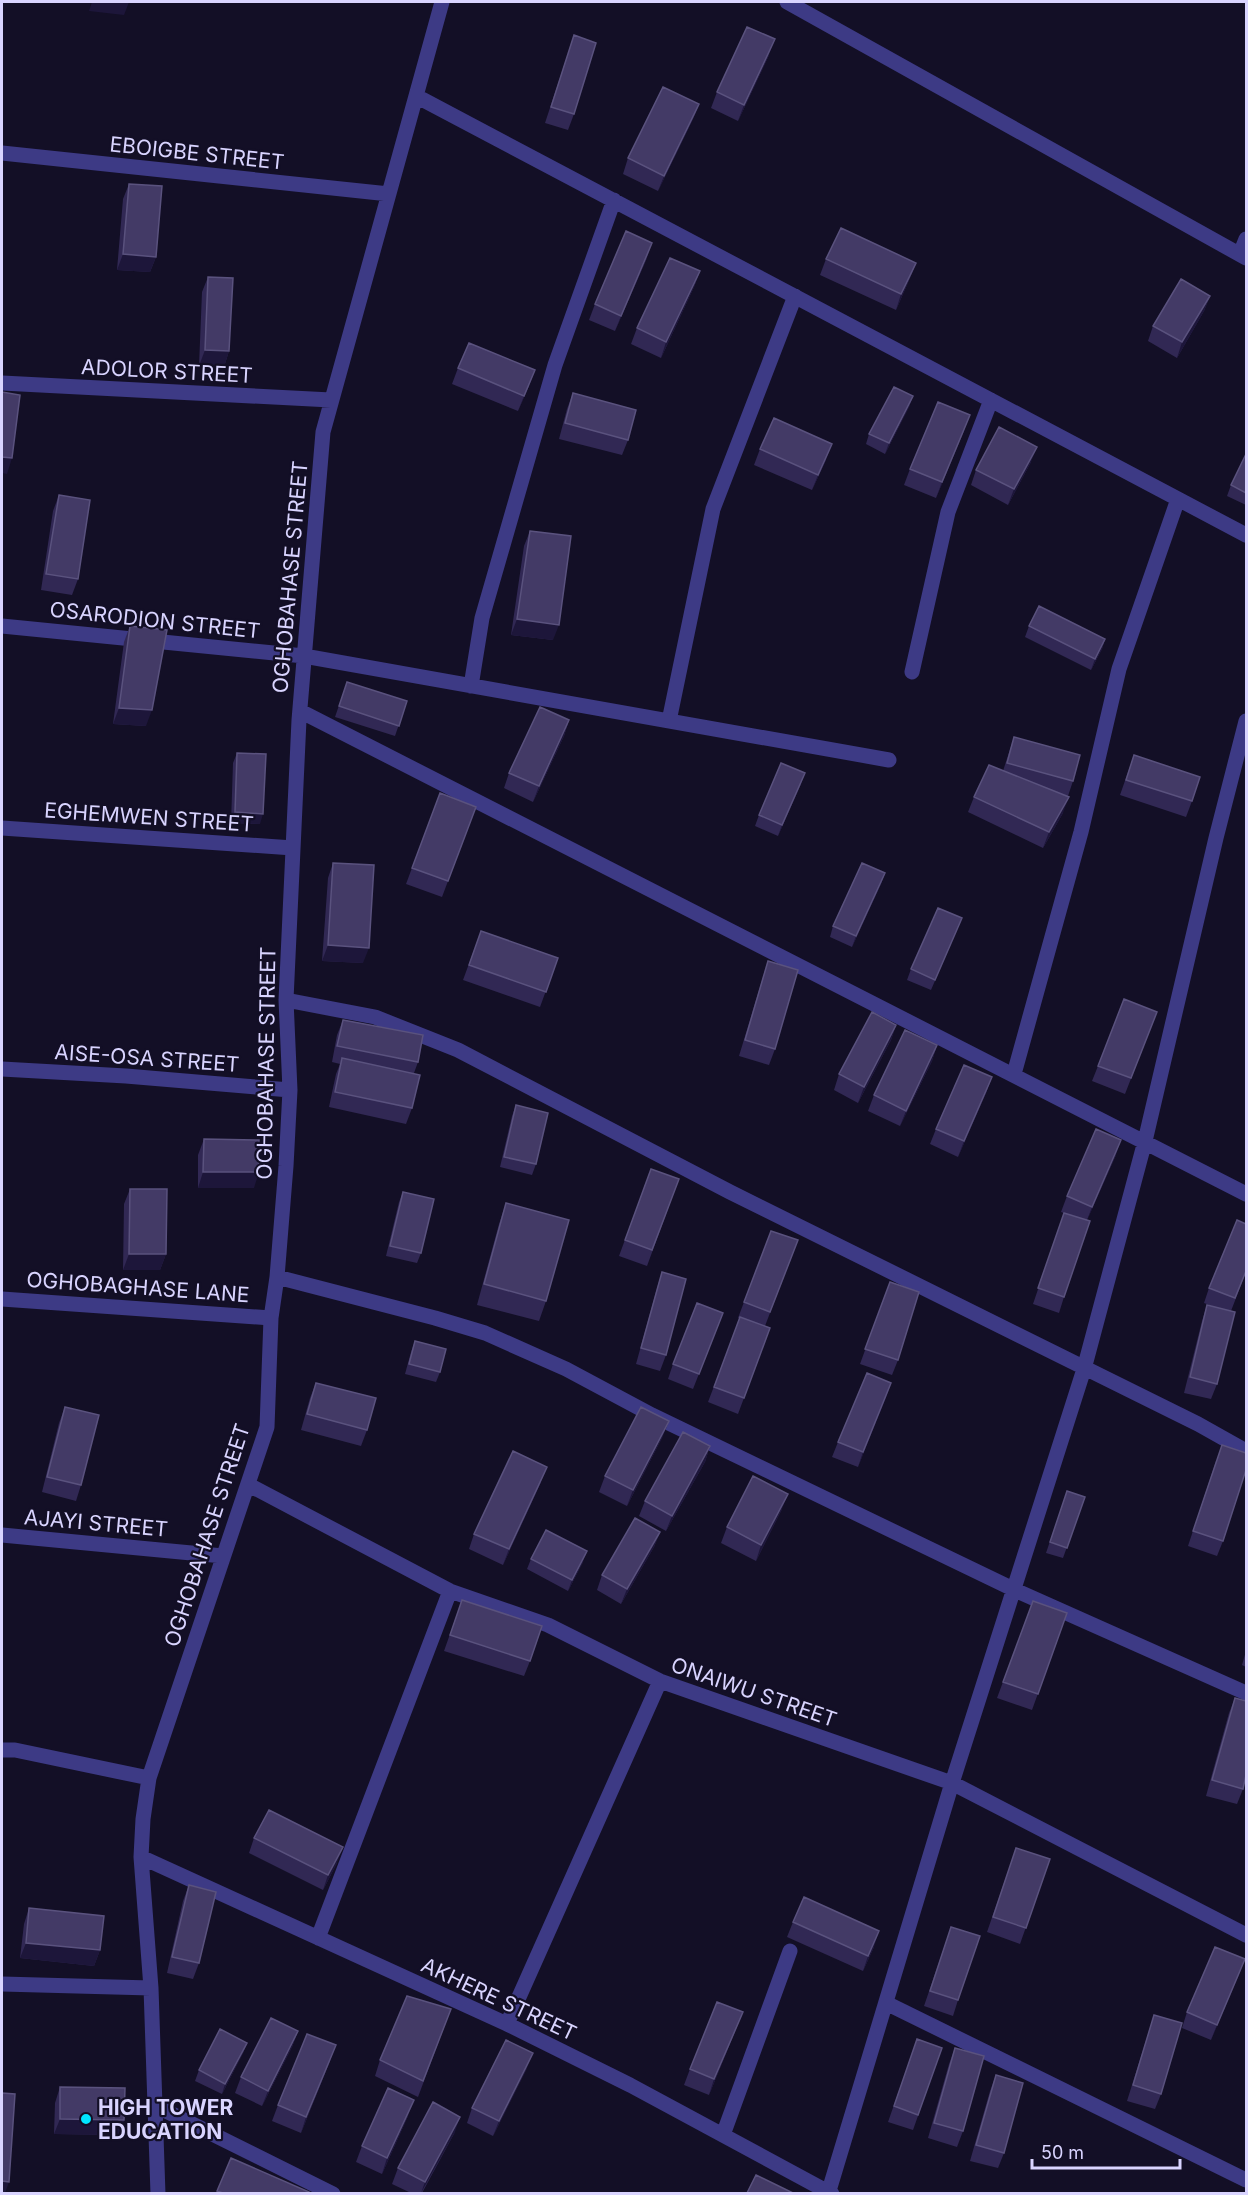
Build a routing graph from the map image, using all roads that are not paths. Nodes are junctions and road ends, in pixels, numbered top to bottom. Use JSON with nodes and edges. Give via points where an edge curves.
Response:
{"nodes":[{"id":1,"x":442,"y":2,"type":"edge"},
{"id":2,"x":787,"y":2,"type":"edge"},
{"id":3,"x":416,"y":96,"type":"junction"},
{"id":4,"x":2,"y":153,"type":"edge"},
{"id":5,"x":389,"y":194,"type":"junction"},
{"id":6,"x":614,"y":200,"type":"junction"},
{"id":7,"x":1246,"y":239,"type":"edge"},
{"id":8,"x":1243,"y":256,"type":"edge"},
{"id":9,"x":795,"y":296,"type":"junction"},
{"id":10,"x":2,"y":383,"type":"edge"},
{"id":11,"x":331,"y":400,"type":"junction"},
{"id":12,"x":991,"y":400,"type":"junction"},
{"id":13,"x":1178,"y":499,"type":"junction"},
{"id":14,"x":1246,"y":535,"type":"edge"},
{"id":15,"x":2,"y":626,"type":"edge"},
{"id":16,"x":304,"y":656,"type":"junction"},
{"id":17,"x":912,"y":672,"type":"dead end"},
{"id":18,"x":471,"y":686,"type":"junction"},
{"id":19,"x":300,"y":711,"type":"junction"},
{"id":20,"x":669,"y":721,"type":"junction"},
{"id":21,"x":1246,"y":721,"type":"edge"},
{"id":22,"x":889,"y":760,"type":"dead end"},
{"id":23,"x":2,"y":828,"type":"edge"},
{"id":24,"x":293,"y":848,"type":"junction"},
{"id":25,"x":286,"y":999,"type":"junction"},
{"id":26,"x":2,"y":1069,"type":"edge"},
{"id":27,"x":1014,"y":1074,"type":"junction"},
{"id":28,"x":290,"y":1090,"type":"junction"},
{"id":29,"x":1145,"y":1141,"type":"junction"},
{"id":30,"x":1246,"y":1194,"type":"edge"},
{"id":31,"x":277,"y":1277,"type":"junction"},
{"id":32,"x":2,"y":1299,"type":"edge"},
{"id":33,"x":271,"y":1318,"type":"junction"},
{"id":34,"x":1084,"y":1369,"type":"junction"},
{"id":35,"x":1246,"y":1450,"type":"edge"},
{"id":36,"x":249,"y":1485,"type":"junction"},
{"id":37,"x":2,"y":1535,"type":"edge"},
{"id":38,"x":223,"y":1556,"type":"junction"},
{"id":39,"x":1015,"y":1590,"type":"junction"},
{"id":40,"x":450,"y":1591,"type":"junction"},
{"id":41,"x":660,"y":1681,"type":"junction"},
{"id":42,"x":1246,"y":1692,"type":"edge"},
{"id":43,"x":2,"y":1750,"type":"edge"},
{"id":44,"x":149,"y":1778,"type":"junction"},
{"id":45,"x":952,"y":1783,"type":"junction"},
{"id":46,"x":141,"y":1857,"type":"junction"},
{"id":47,"x":1246,"y":1935,"type":"edge"},
{"id":48,"x":318,"y":1938,"type":"junction"},
{"id":49,"x":790,"y":1951,"type":"dead end"},
{"id":50,"x":2,"y":1984,"type":"edge"},
{"id":51,"x":151,"y":1988,"type":"junction"},
{"id":52,"x":886,"y":2003,"type":"junction"},
{"id":53,"x":507,"y":2024,"type":"junction"},
{"id":54,"x":156,"y":2106,"type":"junction"},
{"id":55,"x":723,"y":2135,"type":"junction"},
{"id":56,"x":1246,"y":2180,"type":"edge"},
{"id":57,"x":158,"y":2193,"type":"edge"},
{"id":58,"x":333,"y":2193,"type":"edge"},
{"id":59,"x":829,"y":2193,"type":"edge"}],
"edges":[{"from":1,"to":3,"type":"street","name":"OGHOBAHASE STREET"},
{"from":2,"to":8,"type":"street"},
{"from":3,"to":5,"type":"street","name":"OGHOBAHASE STREET"},
{"from":3,"to":6,"type":"street"},
{"from":4,"to":5,"type":"street","name":"EBOIGBE STREET"},
{"from":5,"to":11,"type":"street","name":"OGHOBAHASE STREET"},
{"from":6,"to":9,"type":"street"},
{"from":6,"to":18,"type":"street","via":[[555,365],[482,618]]},
{"from":7,"to":8,"type":"street"},
{"from":9,"to":12,"type":"street"},
{"from":9,"to":20,"type":"street","via":[[713,509]]},
{"from":10,"to":11,"type":"street","name":"ADOLOR STREET"},
{"from":11,"to":16,"type":"street","name":"OGHOBAHASE STREET","via":[[323,432]]},
{"from":12,"to":13,"type":"street"},
{"from":12,"to":17,"type":"street","via":[[948,512]]},
{"from":13,"to":14,"type":"street"},
{"from":13,"to":27,"type":"street","via":[[1119,669],[1081,832]]},
{"from":15,"to":16,"type":"street","name":"OSARODION STREET"},
{"from":16,"to":18,"type":"street","name":"OSARODION STREET"},
{"from":16,"to":19,"type":"street","name":"OGHOBAHASE STREET"},
{"from":18,"to":20,"type":"street","name":"OSARODION STREET"},
{"from":19,"to":24,"type":"street","name":"OGHOBAHASE STREET"},
{"from":19,"to":27,"type":"street"},
{"from":20,"to":22,"type":"street","name":"OSARODION STREET"},
{"from":21,"to":29,"type":"street"},
{"from":23,"to":24,"type":"street","name":"EGHEMWEN STREET"},
{"from":24,"to":25,"type":"street","name":"OGHOBAHASE STREET"},
{"from":25,"to":28,"type":"street","name":"OGHOBAHASE STREET"},
{"from":25,"to":34,"type":"street","via":[[375,1017],[458,1050],[730,1192]]},
{"from":26,"to":28,"type":"street","name":"AISE-OSA STREET"},
{"from":27,"to":29,"type":"street"},
{"from":28,"to":31,"type":"street","name":"OGHOBAHASE STREET"},
{"from":29,"to":30,"type":"street"},
{"from":29,"to":34,"type":"street"},
{"from":31,"to":33,"type":"street","name":"OGHOBAHASE STREET"},
{"from":31,"to":39,"type":"street","via":[[485,1333]]},
{"from":32,"to":33,"type":"street","name":"OGHOBAGHASE LANE"},
{"from":33,"to":36,"type":"street","name":"OGHOBAHASE STREET","via":[[267,1427]]},
{"from":34,"to":35,"type":"street"},
{"from":34,"to":39,"type":"street"},
{"from":36,"to":38,"type":"street","name":"OGHOBAHASE STREET"},
{"from":36,"to":40,"type":"street","name":"ONAIWU STREET"},
{"from":37,"to":38,"type":"street","name":"AJAYI STREET"},
{"from":38,"to":44,"type":"street","name":"OGHOBAHASE STREET"},
{"from":39,"to":42,"type":"street"},
{"from":39,"to":45,"type":"street"},
{"from":40,"to":41,"type":"street","name":"ONAIWU STREET","via":[[548,1625]]},
{"from":40,"to":48,"type":"street"},
{"from":41,"to":45,"type":"street","name":"ONAIWU STREET"},
{"from":41,"to":53,"type":"street"},
{"from":43,"to":44,"type":"street"},
{"from":44,"to":46,"type":"street","name":"OGHOBAHASE STREET"},
{"from":45,"to":47,"type":"street","name":"ONAIWU STREET"},
{"from":45,"to":52,"type":"street"},
{"from":46,"to":48,"type":"street","name":"AKHERE STREET"},
{"from":46,"to":51,"type":"street","name":"OGHOBAHASE STREET"},
{"from":48,"to":53,"type":"street","name":"AKHERE STREET"},
{"from":49,"to":55,"type":"street"},
{"from":50,"to":51,"type":"street"},
{"from":51,"to":54,"type":"street","name":"OGHOBAHASE STREET"},
{"from":52,"to":56,"type":"street"},
{"from":52,"to":59,"type":"street"},
{"from":53,"to":55,"type":"street","name":"AKHERE STREET"},
{"from":54,"to":57,"type":"street","name":"OGHOBAHASE STREET"},
{"from":54,"to":58,"type":"street"},
{"from":55,"to":59,"type":"street","name":"AKHERE STREET"}]}
